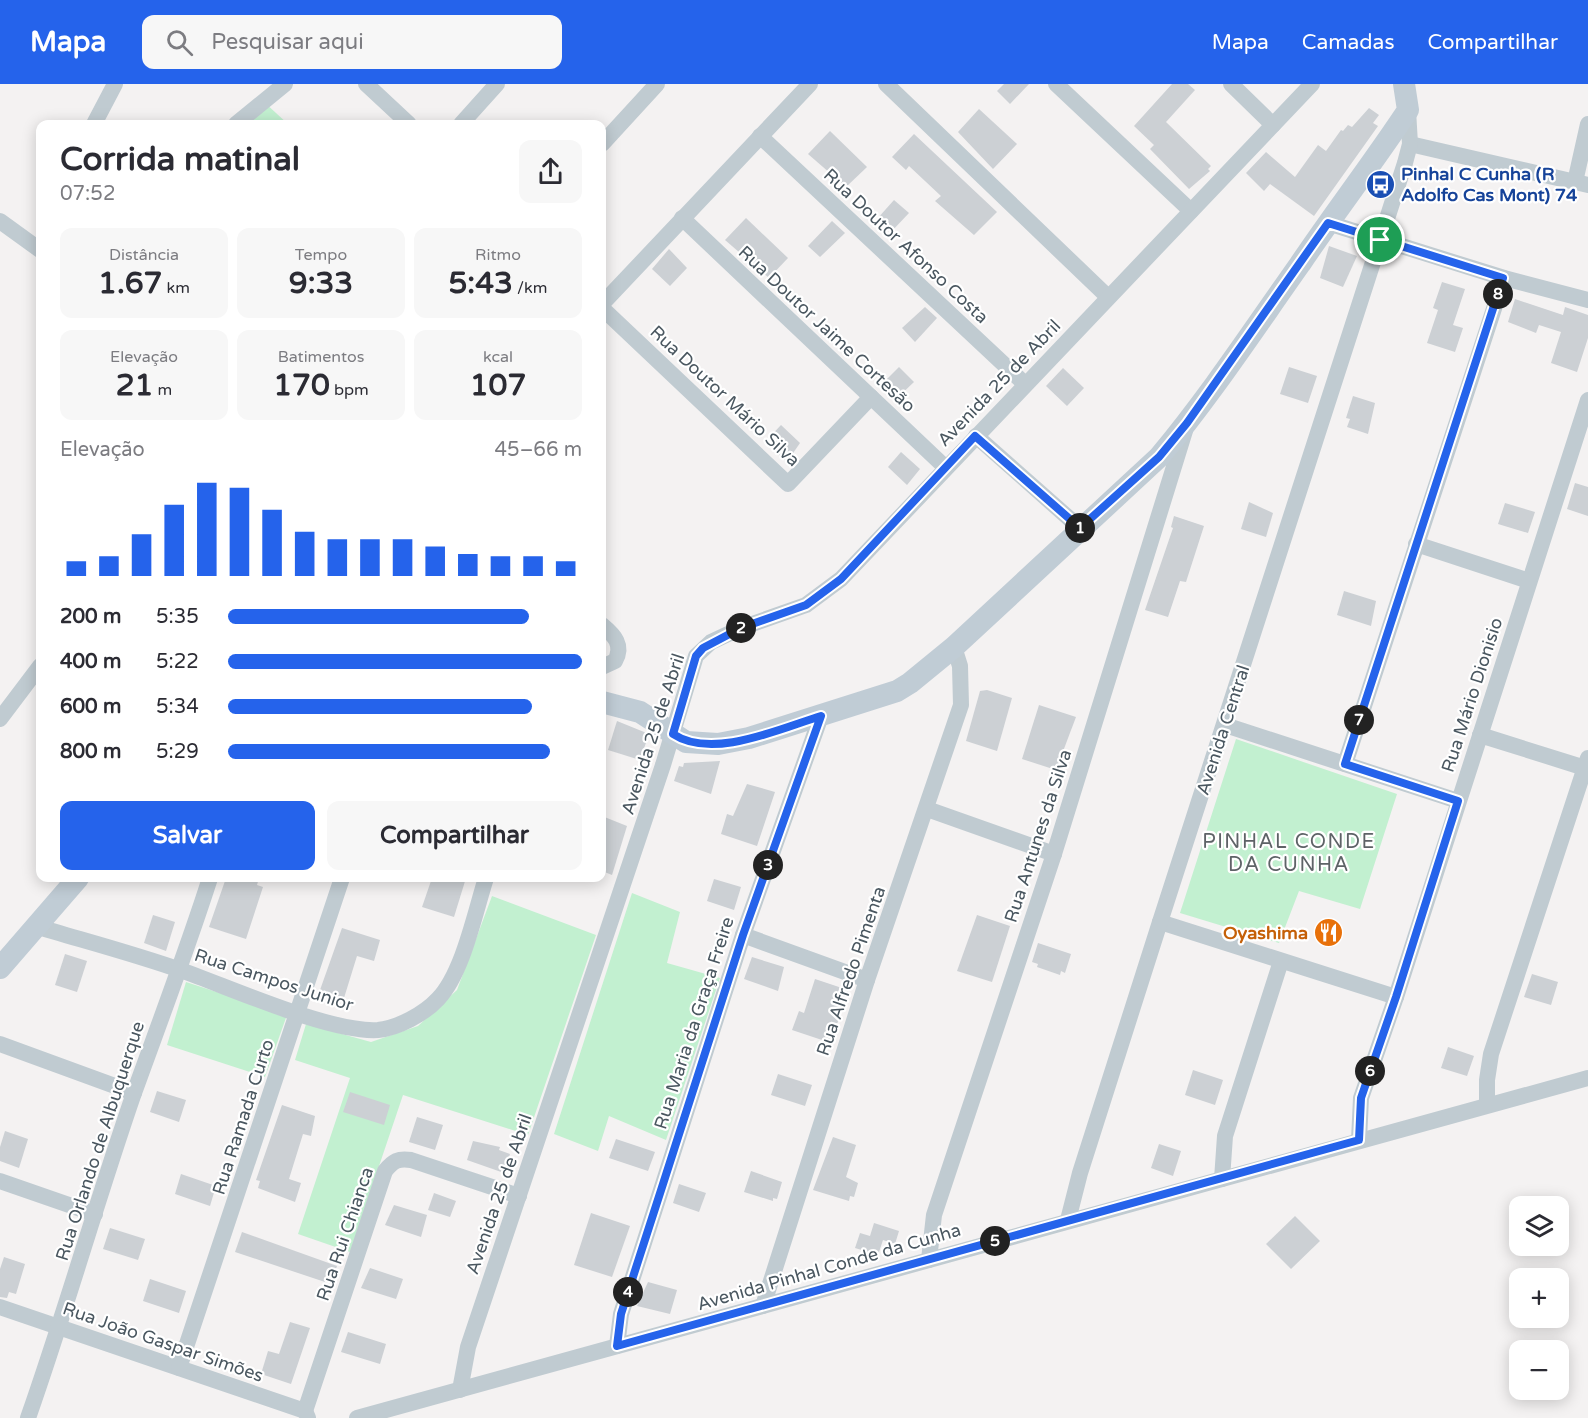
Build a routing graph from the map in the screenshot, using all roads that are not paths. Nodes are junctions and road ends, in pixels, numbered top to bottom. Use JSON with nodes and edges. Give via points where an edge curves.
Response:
{"nodes":[{"id":1,"x":115,"y":84,"type":"edge"},
{"id":2,"x":285,"y":84,"type":"edge"},
{"id":3,"x":366,"y":84,"type":"edge"},
{"id":4,"x":497,"y":84,"type":"edge"},
{"id":5,"x":657,"y":84,"type":"edge"},
{"id":6,"x":810,"y":84,"type":"edge"},
{"id":7,"x":886,"y":84,"type":"edge"},
{"id":8,"x":1056,"y":84,"type":"edge"},
{"id":9,"x":1231,"y":84,"type":"edge"},
{"id":10,"x":1312,"y":84,"type":"edge"},
{"id":11,"x":1404,"y":84,"type":"edge"},
{"id":12,"x":1408,"y":110,"type":"junction"},
{"id":13,"x":96,"y":120,"type":"edge"},
{"id":14,"x":241,"y":120,"type":"edge"},
{"id":15,"x":405,"y":120,"type":"edge"},
{"id":16,"x":464,"y":120,"type":"edge"},
{"id":17,"x":1588,"y":124,"type":"edge"},
{"id":18,"x":1273,"y":125,"type":"junction"},
{"id":19,"x":760,"y":136,"type":"junction"},
{"id":20,"x":606,"y":140,"type":"edge"},
{"id":21,"x":1410,"y":144,"type":"junction"},
{"id":22,"x":1581,"y":184,"type":"edge"},
{"id":23,"x":1191,"y":211,"type":"junction"},
{"id":24,"x":682,"y":218,"type":"junction"},
{"id":25,"x":0,"y":221,"type":"edge"},
{"id":26,"x":1328,"y":223,"type":"junction"},
{"id":27,"x":1380,"y":240,"type":"junction"},
{"id":28,"x":36,"y":247,"type":"edge"},
{"id":29,"x":1503,"y":278,"type":"junction"},
{"id":30,"x":1108,"y":297,"type":"junction"},
{"id":31,"x":1588,"y":300,"type":"edge"},
{"id":32,"x":606,"y":302,"type":"edge"},
{"id":33,"x":606,"y":310,"type":"edge"},
{"id":34,"x":1025,"y":384,"type":"junction"},
{"id":35,"x":871,"y":397,"type":"junction"},
{"id":36,"x":1588,"y":400,"type":"edge"},
{"id":37,"x":1187,"y":423,"type":"junction"},
{"id":38,"x":975,"y":436,"type":"junction"},
{"id":39,"x":946,"y":468,"type":"junction"},
{"id":40,"x":1080,"y":528,"type":"junction"},
{"id":41,"x":1416,"y":544,"type":"junction"},
{"id":42,"x":1529,"y":581,"type":"junction"},
{"id":43,"x":606,"y":629,"type":"edge"},
{"id":44,"x":954,"y":647,"type":"junction"},
{"id":45,"x":606,"y":665,"type":"edge"},
{"id":46,"x":36,"y":671,"type":"edge"},
{"id":47,"x":606,"y":703,"type":"edge"},
{"id":48,"x":821,"y":716,"type":"junction"},
{"id":49,"x":0,"y":718,"type":"edge"},
{"id":50,"x":1225,"y":725,"type":"junction"},
{"id":51,"x":673,"y":734,"type":"junction"},
{"id":52,"x":1480,"y":735,"type":"junction"},
{"id":53,"x":1586,"y":763,"type":"edge"},
{"id":54,"x":1345,"y":764,"type":"junction"},
{"id":55,"x":1458,"y":801,"type":"junction"},
{"id":56,"x":927,"y":809,"type":"junction"},
{"id":57,"x":1054,"y":854,"type":"junction"},
{"id":58,"x":74,"y":882,"type":"edge"},
{"id":59,"x":209,"y":882,"type":"edge"},
{"id":60,"x":341,"y":882,"type":"edge"},
{"id":61,"x":485,"y":882,"type":"edge"},
{"id":62,"x":1160,"y":922,"type":"junction"},
{"id":63,"x":35,"y":926,"type":"junction"},
{"id":64,"x":743,"y":935,"type":"junction"},
{"id":65,"x":1281,"y":961,"type":"junction"},
{"id":66,"x":0,"y":968,"type":"edge"},
{"id":67,"x":180,"y":970,"type":"junction"},
{"id":68,"x":867,"y":980,"type":"junction"},
{"id":69,"x":1396,"y":997,"type":"junction"},
{"id":70,"x":298,"y":1012,"type":"junction"},
{"id":71,"x":0,"y":1044,"type":"edge"},
{"id":72,"x":1588,"y":1078,"type":"edge"},
{"id":73,"x":134,"y":1093,"type":"junction"},
{"id":74,"x":1487,"y":1104,"type":"junction"},
{"id":75,"x":1359,"y":1140,"type":"junction"},
{"id":76,"x":1222,"y":1179,"type":"junction"},
{"id":77,"x":0,"y":1181,"type":"edge"},
{"id":78,"x":519,"y":1197,"type":"junction"},
{"id":79,"x":95,"y":1214,"type":"junction"},
{"id":80,"x":1068,"y":1220,"type":"junction"},
{"id":81,"x":929,"y":1260,"type":"junction"},
{"id":82,"x":763,"y":1306,"type":"junction"},
{"id":83,"x":0,"y":1307,"type":"edge"},
{"id":84,"x":60,"y":1328,"type":"junction"},
{"id":85,"x":617,"y":1346,"type":"junction"},
{"id":86,"x":179,"y":1368,"type":"junction"},
{"id":87,"x":460,"y":1390,"type":"junction"},
{"id":88,"x":307,"y":1414,"type":"edge"},
{"id":89,"x":28,"y":1418,"type":"edge"},
{"id":90,"x":357,"y":1418,"type":"edge"}],
"edges":[{"from":1,"to":13,"type":"street"},
{"from":2,"to":14,"type":"street"},
{"from":3,"to":15,"type":"street"},
{"from":4,"to":16,"type":"street"},
{"from":5,"to":20,"type":"street"},
{"from":6,"to":19,"type":"street"},
{"from":7,"to":30,"type":"street"},
{"from":8,"to":23,"type":"street"},
{"from":9,"to":18,"type":"street"},
{"from":10,"to":18,"type":"street","name":"Avenida 25 de Abril"},
{"from":11,"to":12,"type":"street"},
{"from":12,"to":21,"type":"street"},
{"from":12,"to":26,"type":"street","via":[[1366,175]]},
{"from":17,"to":22,"type":"street"},
{"from":18,"to":23,"type":"street","name":"Avenida 25 de Abril"},
{"from":19,"to":24,"type":"street"},
{"from":19,"to":34,"type":"street","name":"Rua Doutor Afonso Costa"},
{"from":21,"to":22,"type":"street"},
{"from":21,"to":27,"type":"street","name":"Avenida Central"},
{"from":23,"to":30,"type":"street","name":"Avenida 25 de Abril"},
{"from":24,"to":32,"type":"street"},
{"from":24,"to":35,"type":"street","name":"Rua Doutor Jaime Cortesão"},
{"from":25,"to":28,"type":"street"},
{"from":26,"to":27,"type":"street"},
{"from":26,"to":37,"type":"street"},
{"from":27,"to":29,"type":"street"},
{"from":27,"to":50,"type":"street","name":"Avenida Central"},
{"from":29,"to":31,"type":"street"},
{"from":29,"to":41,"type":"street"},
{"from":30,"to":34,"type":"street","name":"Avenida 25 de Abril"},
{"from":33,"to":35,"type":"street","name":"Rua Doutor Mário Silva","via":[[788,484]]},
{"from":34,"to":38,"type":"street","name":"Avenida 25 de Abril"},
{"from":35,"to":39,"type":"street","name":"Rua Doutor Jaime Cortesão"},
{"from":36,"to":42,"type":"street","name":"Rua Mário Dionisio"},
{"from":37,"to":40,"type":"street","via":[[1159,457]]},
{"from":37,"to":57,"type":"street","name":"Rua Antunes da Silva"},
{"from":38,"to":39,"type":"street","name":"Avenida 25 de Abril"},
{"from":38,"to":40,"type":"street"},
{"from":39,"to":51,"type":"street","name":"Avenida 25 de Abril","via":[[841,579],[806,605],[741,628],[703,648],[696,656]]},
{"from":40,"to":44,"type":"street"},
{"from":41,"to":42,"type":"street"},
{"from":41,"to":54,"type":"street"},
{"from":42,"to":52,"type":"street","name":"Rua Mário Dionisio"},
{"from":43,"to":45,"type":"street","via":[[617,640],[620,650],[615,661]]},
{"from":44,"to":48,"type":"street","via":[[897,691]]},
{"from":44,"to":56,"type":"street","name":"Rua Alfredo Pimenta","via":[[960,666],[961,705]]},
{"from":46,"to":49,"type":"street"},
{"from":47,"to":51,"type":"street","via":[[640,712]]},
{"from":48,"to":51,"type":"street","via":[[718,744],[695,745]]},
{"from":48,"to":64,"type":"street","name":"Rua Maria da Graça Freire"},
{"from":50,"to":54,"type":"street"},
{"from":50,"to":62,"type":"street","name":"Avenida Central"},
{"from":51,"to":78,"type":"street","name":"Avenida 25 de Abril"},
{"from":52,"to":53,"type":"street"},
{"from":52,"to":55,"type":"street","name":"Rua Mário Dionisio"},
{"from":53,"to":74,"type":"street","via":[[1491,1054]]},
{"from":54,"to":55,"type":"street"},
{"from":55,"to":69,"type":"street","name":"Rua Mário Dionisio"},
{"from":56,"to":57,"type":"street"},
{"from":56,"to":68,"type":"street","name":"Rua Alfredo Pimenta"},
{"from":57,"to":81,"type":"street","name":"Rua Antunes da Silva","via":[[934,1215]]},
{"from":58,"to":63,"type":"street"},
{"from":59,"to":67,"type":"street","name":"Rua Orlando de Albuquerque"},
{"from":60,"to":70,"type":"street","name":"Rua Ramada Curto"},
{"from":61,"to":70,"type":"street","name":"Rua Campos Junior","via":[[456,969],[440,998],[429,1008],[379,1030],[345,1026]]},
{"from":62,"to":65,"type":"street"},
{"from":62,"to":80,"type":"street","name":"Avenida Central"},
{"from":63,"to":66,"type":"street"},
{"from":63,"to":67,"type":"street","name":"Rua Campos Junior"},
{"from":64,"to":68,"type":"street"},
{"from":64,"to":85,"type":"street","name":"Rua Maria da Graça Freire","via":[[621,1314]]},
{"from":65,"to":69,"type":"street"},
{"from":65,"to":76,"type":"street","via":[[1225,1136]]},
{"from":67,"to":70,"type":"street","name":"Rua Campos Junior"},
{"from":67,"to":73,"type":"street","name":"Rua Orlando de Albuquerque"},
{"from":68,"to":82,"type":"street","name":"Rua Alfredo Pimenta"},
{"from":69,"to":75,"type":"street","name":"Rua Mário Dionisio","via":[[1361,1098]]},
{"from":70,"to":86,"type":"street","name":"Rua Ramada Curto"},
{"from":71,"to":73,"type":"street"},
{"from":72,"to":74,"type":"street","name":"Avenida Pinhal Conde da Cunha"},
{"from":73,"to":79,"type":"street","name":"Rua Orlando de Albuquerque"},
{"from":74,"to":75,"type":"street","name":"Avenida Pinhal Conde da Cunha"},
{"from":75,"to":76,"type":"street","name":"Avenida Pinhal Conde da Cunha"},
{"from":76,"to":80,"type":"street","name":"Avenida Pinhal Conde da Cunha"},
{"from":77,"to":79,"type":"street"},
{"from":78,"to":87,"type":"street","name":"Avenida 25 de Abril","via":[[468,1347]]},
{"from":78,"to":88,"type":"street","name":"Rua Rui Chianca","via":[[411,1160],[392,1163],[386,1171]]},
{"from":79,"to":84,"type":"street","name":"Rua Orlando de Albuquerque"},
{"from":80,"to":81,"type":"street","name":"Avenida Pinhal Conde da Cunha"},
{"from":81,"to":82,"type":"street","name":"Avenida Pinhal Conde da Cunha"},
{"from":82,"to":85,"type":"street","name":"Avenida Pinhal Conde da Cunha"},
{"from":83,"to":84,"type":"street","name":"Rua João Gaspar Simões"},
{"from":84,"to":86,"type":"street","name":"Rua João Gaspar Simões"},
{"from":84,"to":89,"type":"street","name":"Rua Orlando de Albuquerque"},
{"from":85,"to":87,"type":"street","name":"Avenida Pinhal Conde da Cunha"},
{"from":86,"to":88,"type":"street","name":"Rua João Gaspar Simões"},
{"from":87,"to":90,"type":"street","name":"Avenida Pinhal Conde da Cunha"}]}
